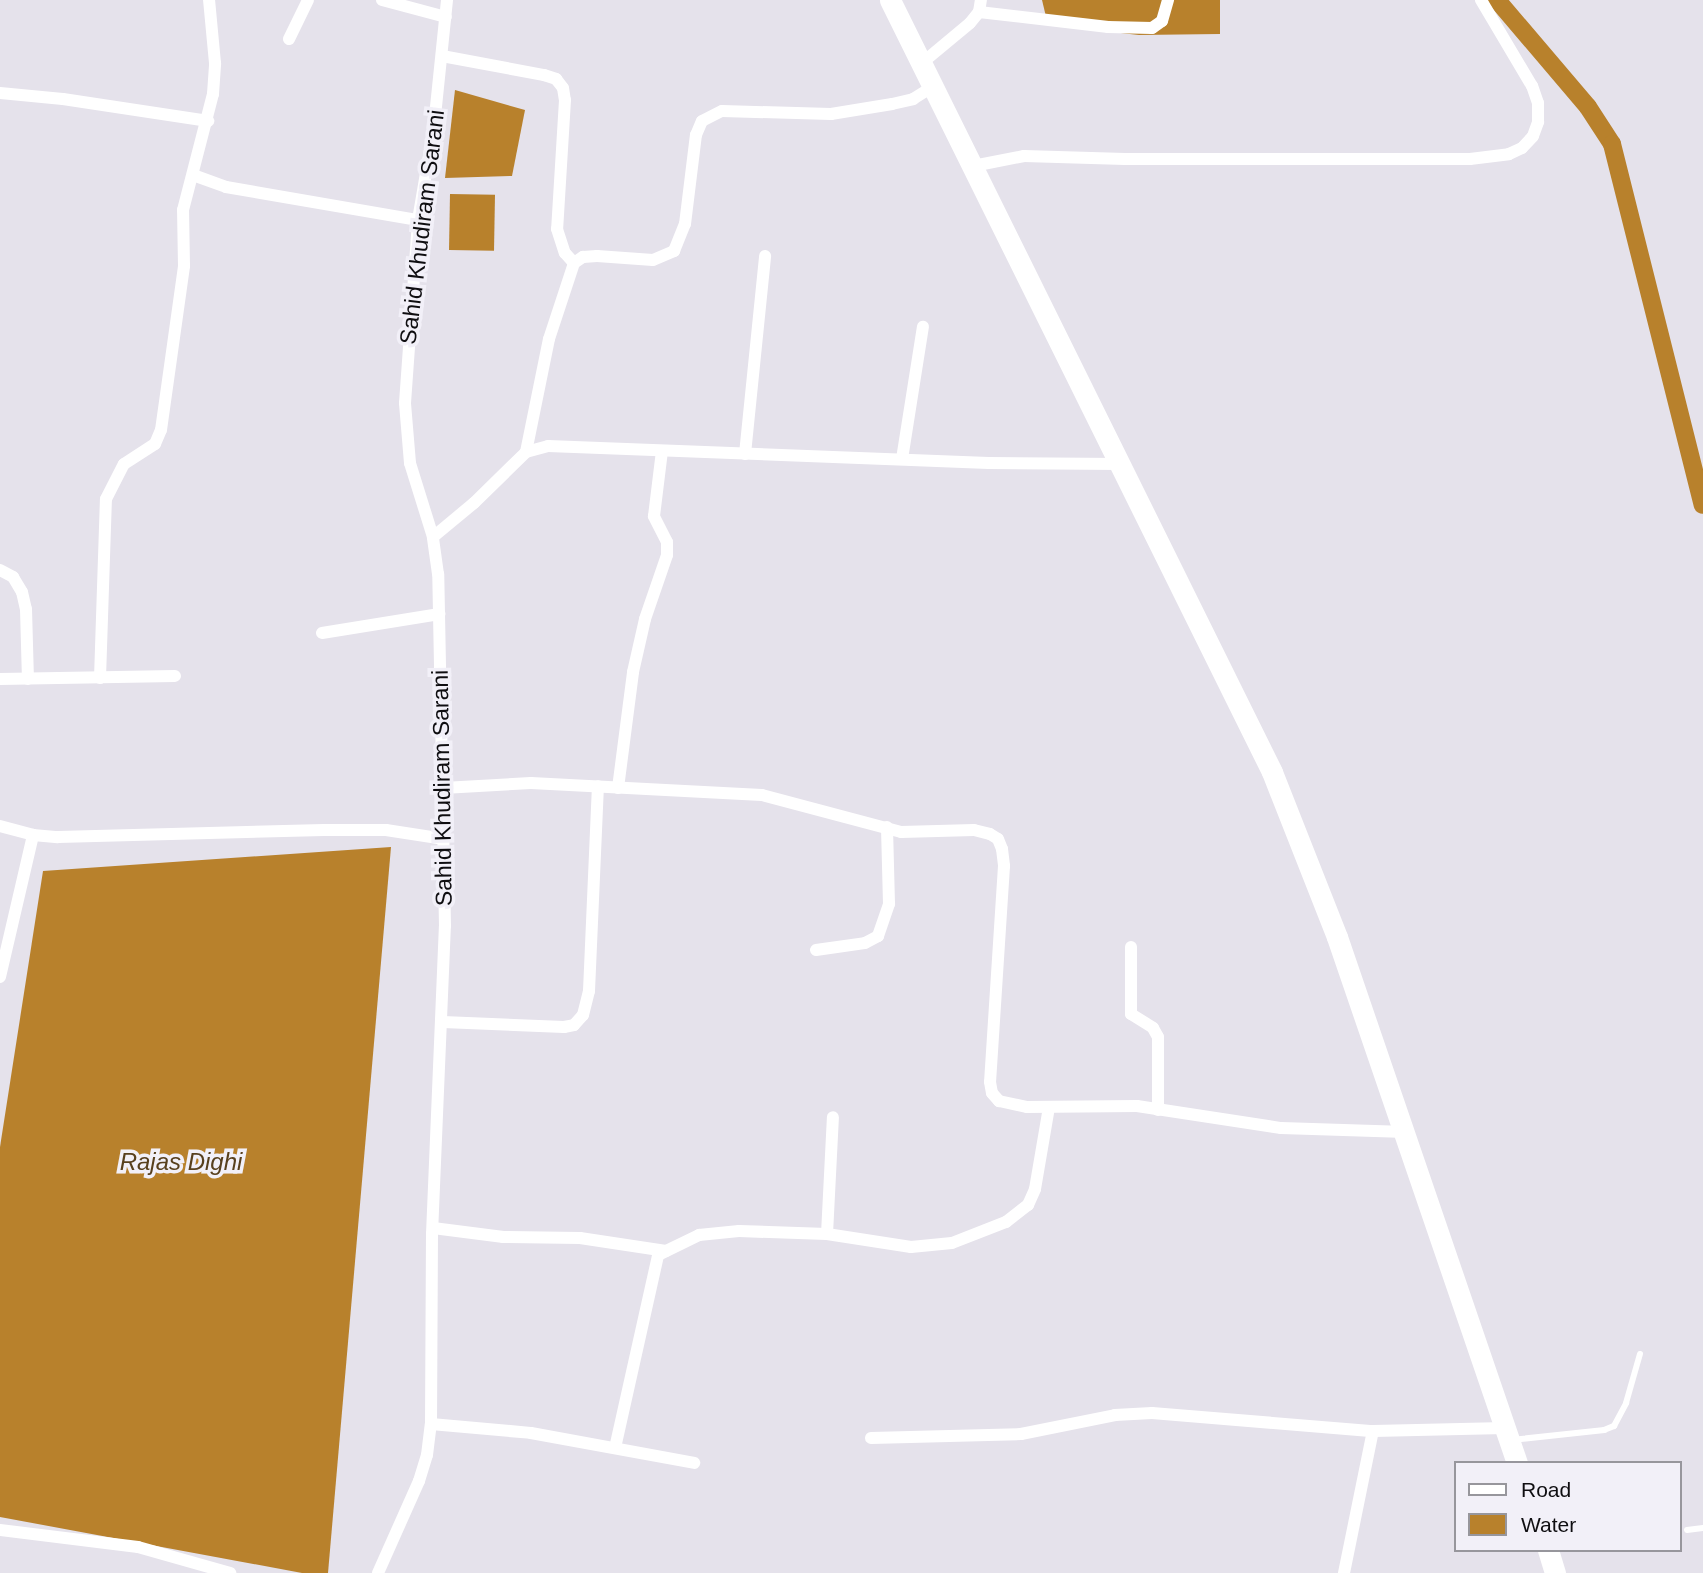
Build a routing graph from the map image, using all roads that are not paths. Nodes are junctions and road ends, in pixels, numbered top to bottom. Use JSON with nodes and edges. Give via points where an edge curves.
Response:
{"nodes":[{"id":1,"x":209,"y":0,"type":"edge"},
{"id":2,"x":308,"y":0,"type":"edge"},
{"id":3,"x":382,"y":0,"type":"edge"},
{"id":4,"x":447,"y":0,"type":"edge"},
{"id":5,"x":890,"y":0,"type":"edge"},
{"id":6,"x":1167,"y":0,"type":"edge"},
{"id":7,"x":1481,"y":0,"type":"edge"},
{"id":8,"x":980,"y":6,"type":"edge"},
{"id":9,"x":446,"y":17,"type":"junction"},
{"id":10,"x":289,"y":39,"type":"dead end"},
{"id":11,"x":442,"y":56,"type":"junction"},
{"id":12,"x":922,"y":63,"type":"junction"},
{"id":13,"x":934,"y":86,"type":"junction"},
{"id":14,"x":0,"y":93,"type":"edge"},
{"id":15,"x":208,"y":121,"type":"junction"},
{"id":16,"x":973,"y":166,"type":"junction"},
{"id":17,"x":193,"y":174,"type":"junction"},
{"id":18,"x":418,"y":220,"type":"junction"},
{"id":19,"x":765,"y":256,"type":"dead end"},
{"id":20,"x":574,"y":263,"type":"junction"},
{"id":21,"x":923,"y":327,"type":"dead end"},
{"id":22,"x":662,"y":451,"type":"junction"},
{"id":23,"x":526,"y":453,"type":"junction"},
{"id":24,"x":745,"y":454,"type":"junction"},
{"id":25,"x":902,"y":460,"type":"junction"},
{"id":26,"x":1122,"y":464,"type":"junction"},
{"id":27,"x":433,"y":537,"type":"junction"},
{"id":28,"x":0,"y":570,"type":"edge"},
{"id":29,"x":439,"y":614,"type":"junction"},
{"id":30,"x":322,"y":633,"type":"dead end"},
{"id":31,"x":175,"y":677,"type":"dead end"},
{"id":32,"x":100,"y":678,"type":"junction"},
{"id":33,"x":0,"y":679,"type":"edge"},
{"id":34,"x":28,"y":679,"type":"junction"},
{"id":35,"x":598,"y":786,"type":"junction"},
{"id":36,"x":443,"y":788,"type":"junction"},
{"id":37,"x":618,"y":788,"type":"junction"},
{"id":38,"x":0,"y":826,"type":"edge"},
{"id":39,"x":887,"y":827,"type":"junction"},
{"id":40,"x":33,"y":835,"type":"junction"},
{"id":41,"x":444,"y":839,"type":"junction"},
{"id":42,"x":1132,"y":947,"type":"dead end"},
{"id":43,"x":816,"y":950,"type":"dead end"},
{"id":44,"x":0,"y":977,"type":"edge"},
{"id":45,"x":443,"y":1022,"type":"junction"},
{"id":46,"x":1049,"y":1107,"type":"junction"},
{"id":47,"x":1158,"y":1110,"type":"junction"},
{"id":48,"x":833,"y":1117,"type":"dead end"},
{"id":49,"x":1406,"y":1132,"type":"junction"},
{"id":50,"x":433,"y":1228,"type":"junction"},
{"id":51,"x":827,"y":1234,"type":"junction"},
{"id":52,"x":666,"y":1251,"type":"junction"},
{"id":53,"x":1640,"y":1354,"type":"dead end"},
{"id":54,"x":431,"y":1424,"type":"junction"},
{"id":55,"x":1373,"y":1431,"type":"junction"},
{"id":56,"x":1507,"y":1434,"type":"junction"},
{"id":57,"x":871,"y":1438,"type":"dead end"},
{"id":58,"x":615,"y":1447,"type":"junction"},
{"id":59,"x":1516,"y":1461,"type":"edge"},
{"id":60,"x":694,"y":1463,"type":"dead end"},
{"id":61,"x":1703,"y":1528,"type":"edge"},
{"id":62,"x":0,"y":1530,"type":"edge"},
{"id":63,"x":1687,"y":1530,"type":"dead end"},
{"id":64,"x":1549,"y":1552,"type":"edge"},
{"id":65,"x":230,"y":1573,"type":"edge"},
{"id":66,"x":378,"y":1573,"type":"edge"},
{"id":67,"x":1344,"y":1573,"type":"edge"},
{"id":68,"x":1555,"y":1573,"type":"edge"}],
"edges":[{"from":1,"to":15,"type":"street","via":[[215,63]]},
{"from":2,"to":10,"type":"street"},
{"from":3,"to":9,"type":"street"},
{"from":4,"to":9,"type":"street","name":"Sahid Khudiram Sarani"},
{"from":5,"to":12,"type":"highway"},
{"from":6,"to":8,"type":"street","via":[[1162,22],[1139,29]]},
{"from":7,"to":16,"type":"street","via":[[1538,103],[1533,136],[1509,154],[1469,159],[1024,156]]},
{"from":8,"to":12,"type":"street"},
{"from":9,"to":11,"type":"street","name":"Sahid Khudiram Sarani"},
{"from":11,"to":18,"type":"street","name":"Sahid Khudiram Sarani"},
{"from":11,"to":20,"type":"street","via":[[544,75],[563,88],[557,229],[565,253]]},
{"from":12,"to":13,"type":"highway"},
{"from":13,"to":16,"type":"highway"},
{"from":13,"to":20,"type":"street","via":[[913,99],[831,114],[722,111],[711,116],[702,121],[696,135],[685,225],[674,251],[653,260],[597,256]]},
{"from":14,"to":15,"type":"street"},
{"from":15,"to":17,"type":"street"},
{"from":16,"to":26,"type":"highway"},
{"from":17,"to":18,"type":"street","via":[[240,190]]},
{"from":17,"to":32,"type":"street","via":[[183,210],[184,266],[159,438],[124,464],[106,499]]},
{"from":18,"to":27,"type":"street","name":"Sahid Khudiram Sarani","via":[[404,403],[410,463]]},
{"from":19,"to":24,"type":"street"},
{"from":20,"to":23,"type":"street","via":[[549,339]]},
{"from":21,"to":25,"type":"street"},
{"from":22,"to":23,"type":"street","via":[[548,446]]},
{"from":22,"to":24,"type":"street"},
{"from":22,"to":37,"type":"street","via":[[654,516],[667,542],[667,555],[633,672]]},
{"from":23,"to":27,"type":"street"},
{"from":24,"to":25,"type":"street"},
{"from":25,"to":26,"type":"street"},
{"from":26,"to":49,"type":"highway","via":[[1272,772],[1338,937]]},
{"from":27,"to":29,"type":"street","name":"Sahid Khudiram Sarani"},
{"from":28,"to":34,"type":"street","via":[[13,577],[22,592]]},
{"from":29,"to":30,"type":"street"},
{"from":29,"to":36,"type":"street","name":"Sahid Khudiram Sarani"},
{"from":31,"to":32,"type":"street"},
{"from":32,"to":34,"type":"street"},
{"from":33,"to":34,"type":"street"},
{"from":35,"to":36,"type":"street","via":[[531,783]]},
{"from":35,"to":37,"type":"street"},
{"from":35,"to":45,"type":"street","via":[[589,991],[583,1015],[564,1027]]},
{"from":36,"to":41,"type":"street","name":"Sahid Khudiram Sarani"},
{"from":37,"to":39,"type":"street","via":[[761,795]]},
{"from":38,"to":40,"type":"street"},
{"from":39,"to":43,"type":"street","via":[[889,904],[878,936],[865,943]]},
{"from":39,"to":46,"type":"street","via":[[914,833],[974,830],[998,839],[1004,866],[992,1093],[1009,1105]]},
{"from":40,"to":41,"type":"street","via":[[386,830]]},
{"from":40,"to":44,"type":"street"},
{"from":41,"to":45,"type":"street","name":"Sahid Khudiram Sarani"},
{"from":42,"to":47,"type":"street","via":[[1132,1014],[1158,1037]]},
{"from":45,"to":50,"type":"street","name":"Sahid Khudiram Sarani"},
{"from":46,"to":47,"type":"street"},
{"from":46,"to":51,"type":"street","via":[[1035,1189],[1022,1212],[1006,1222],[931,1247]]},
{"from":47,"to":49,"type":"street","via":[[1261,1126]]},
{"from":48,"to":51,"type":"street"},
{"from":49,"to":56,"type":"highway"},
{"from":50,"to":52,"type":"street","via":[[503,1237],[580,1238]]},
{"from":50,"to":54,"type":"street","name":"Sahid Khudiram Sarani"},
{"from":51,"to":52,"type":"street","via":[[710,1233]]},
{"from":52,"to":58,"type":"street","via":[[658,1255]]},
{"from":53,"to":56,"type":"lane","via":[[1614,1426]]},
{"from":54,"to":58,"type":"street"},
{"from":54,"to":66,"type":"street","name":"Sahid Khudiram Sarani","via":[[419,1481]]},
{"from":55,"to":56,"type":"street"},
{"from":55,"to":57,"type":"street","via":[[1152,1413],[1115,1415],[1021,1434]]},
{"from":55,"to":67,"type":"street"},
{"from":56,"to":59,"type":"highway"},
{"from":58,"to":60,"type":"street"},
{"from":61,"to":63,"type":"lane"},
{"from":62,"to":65,"type":"street","via":[[138,1547]]},
{"from":64,"to":68,"type":"highway"}]}
